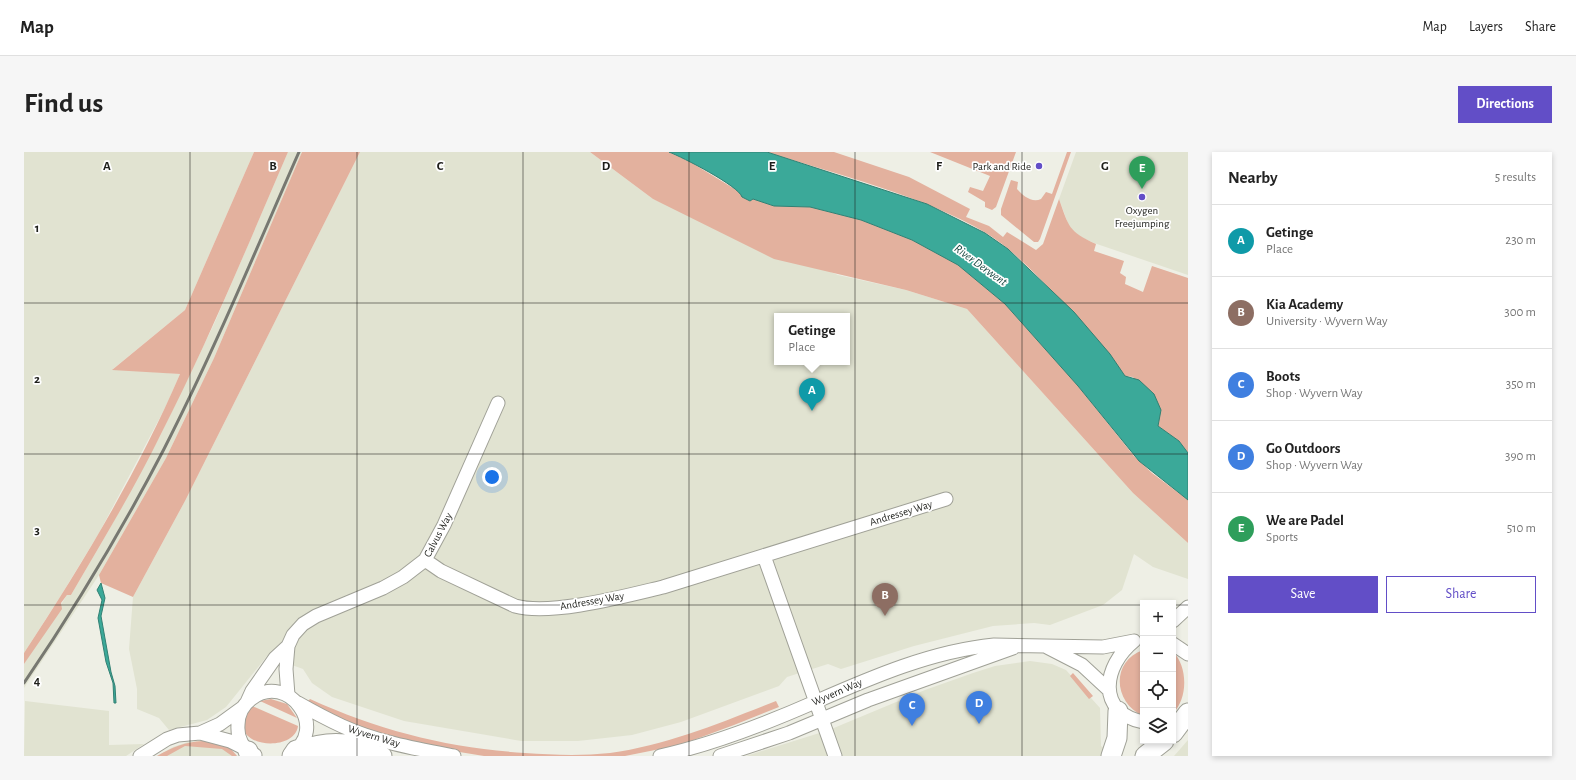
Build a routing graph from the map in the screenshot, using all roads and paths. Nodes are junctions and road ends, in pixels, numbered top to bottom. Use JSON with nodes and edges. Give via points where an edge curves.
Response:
{"nodes":[{"id":1,"x":498,"y":403,"type":"dead end"},
{"id":2,"x":946,"y":499,"type":"dead end"},
{"id":3,"x":764,"y":556,"type":"junction"},
{"id":4,"x":425,"y":560,"type":"junction"},
{"id":5,"x":1188,"y":607,"type":"edge"},
{"id":6,"x":1176,"y":618,"type":"edge"},
{"id":7,"x":1140,"y":639,"type":"edge"},
{"id":8,"x":1140,"y":640,"type":"edge"},
{"id":9,"x":288,"y":646,"type":"junction"},
{"id":10,"x":1019,"y":646,"type":"junction"},
{"id":11,"x":1046,"y":646,"type":"junction"},
{"id":12,"x":1176,"y":646,"type":"edge"},
{"id":13,"x":1188,"y":654,"type":"edge"},
{"id":14,"x":1109,"y":690,"type":"junction"},
{"id":15,"x":293,"y":699,"type":"junction"},
{"id":16,"x":815,"y":702,"type":"junction"},
{"id":17,"x":245,"y":705,"type":"junction"},
{"id":18,"x":1118,"y":711,"type":"junction"},
{"id":19,"x":1188,"y":712,"type":"edge"},
{"id":20,"x":1176,"y":718,"type":"edge"},
{"id":21,"x":822,"y":719,"type":"junction"},
{"id":22,"x":1140,"y":721,"type":"edge"},
{"id":23,"x":1176,"y":728,"type":"edge"},
{"id":24,"x":200,"y":733,"type":"junction"},
{"id":25,"x":1160,"y":744,"type":"edge"},
{"id":26,"x":250,"y":753,"type":"edge"},
{"id":27,"x":296,"y":753,"type":"edge"},
{"id":28,"x":140,"y":756,"type":"edge"},
{"id":29,"x":382,"y":756,"type":"edge"},
{"id":30,"x":386,"y":756,"type":"edge"},
{"id":31,"x":454,"y":756,"type":"edge"},
{"id":32,"x":660,"y":756,"type":"edge"},
{"id":33,"x":720,"y":756,"type":"edge"},
{"id":34,"x":835,"y":756,"type":"edge"},
{"id":35,"x":1111,"y":756,"type":"edge"},
{"id":36,"x":1145,"y":756,"type":"edge"}],
"edges":[{"from":1,"to":4,"type":"street","name":"Calvus Way","via":[[444,525]]},
{"from":2,"to":3,"type":"street","name":"Andressey Way"},
{"from":3,"to":4,"type":"street","name":"Andressey Way","via":[[663,587],[615,598],[545,609],[515,606],[440,571]]},
{"from":3,"to":16,"type":"street"},
{"from":4,"to":9,"type":"street","name":"Calvus Way","via":[[404,578],[303,624],[293,635]]},
{"from":5,"to":6,"type":"street"},
{"from":7,"to":11,"type":"street","name":"Wyvern Way","via":[[1103,647]]},
{"from":8,"to":14,"type":"street","via":[[1125,649],[1115,663]]},
{"from":9,"to":15,"type":"street","via":[[286,669]]},
{"from":9,"to":17,"type":"street","via":[[271,663]]},
{"from":10,"to":11,"type":"street","name":"Wyvern Way"},
{"from":10,"to":16,"type":"street","name":"Wyvern Way","via":[[979,646],[941,655],[891,670]]},
{"from":10,"to":21,"type":"street","name":"Wyvern Way","via":[[924,679]]},
{"from":11,"to":14,"type":"street","name":"Wyvern Way","via":[[1082,664]]},
{"from":12,"to":13,"type":"street"},
{"from":14,"to":18,"type":"street"},
{"from":15,"to":17,"type":"street","name":"Wyvern Way","via":[[274,691],[259,694]]},
{"from":15,"to":27,"type":"street","via":[[306,722],[305,736]]},
{"from":15,"to":31,"type":"street","name":"Wyvern Way","via":[[336,724],[358,732],[417,749]]},
{"from":16,"to":21,"type":"street"},
{"from":16,"to":32,"type":"street","name":"Wyvern Way","via":[[727,737]]},
{"from":17,"to":24,"type":"street","name":"Wyvern Way","via":[[232,717]]},
{"from":17,"to":26,"type":"street","via":[[239,716],[238,732]]},
{"from":18,"to":22,"type":"street"},
{"from":18,"to":35,"type":"highway","via":[[1117,738]]},
{"from":19,"to":20,"type":"street"},
{"from":19,"to":23,"type":"highway"},
{"from":21,"to":33,"type":"street","name":"Wyvern Way"},
{"from":21,"to":34,"type":"street"},
{"from":24,"to":26,"type":"street","via":[[230,741]]},
{"from":24,"to":28,"type":"street","via":[[167,739]]},
{"from":25,"to":36,"type":"highway"},
{"from":27,"to":29,"type":"highway","via":[[332,750]]},
{"from":27,"to":30,"type":"street","name":"Wyvern Way","via":[[324,741],[346,741]]}]}
